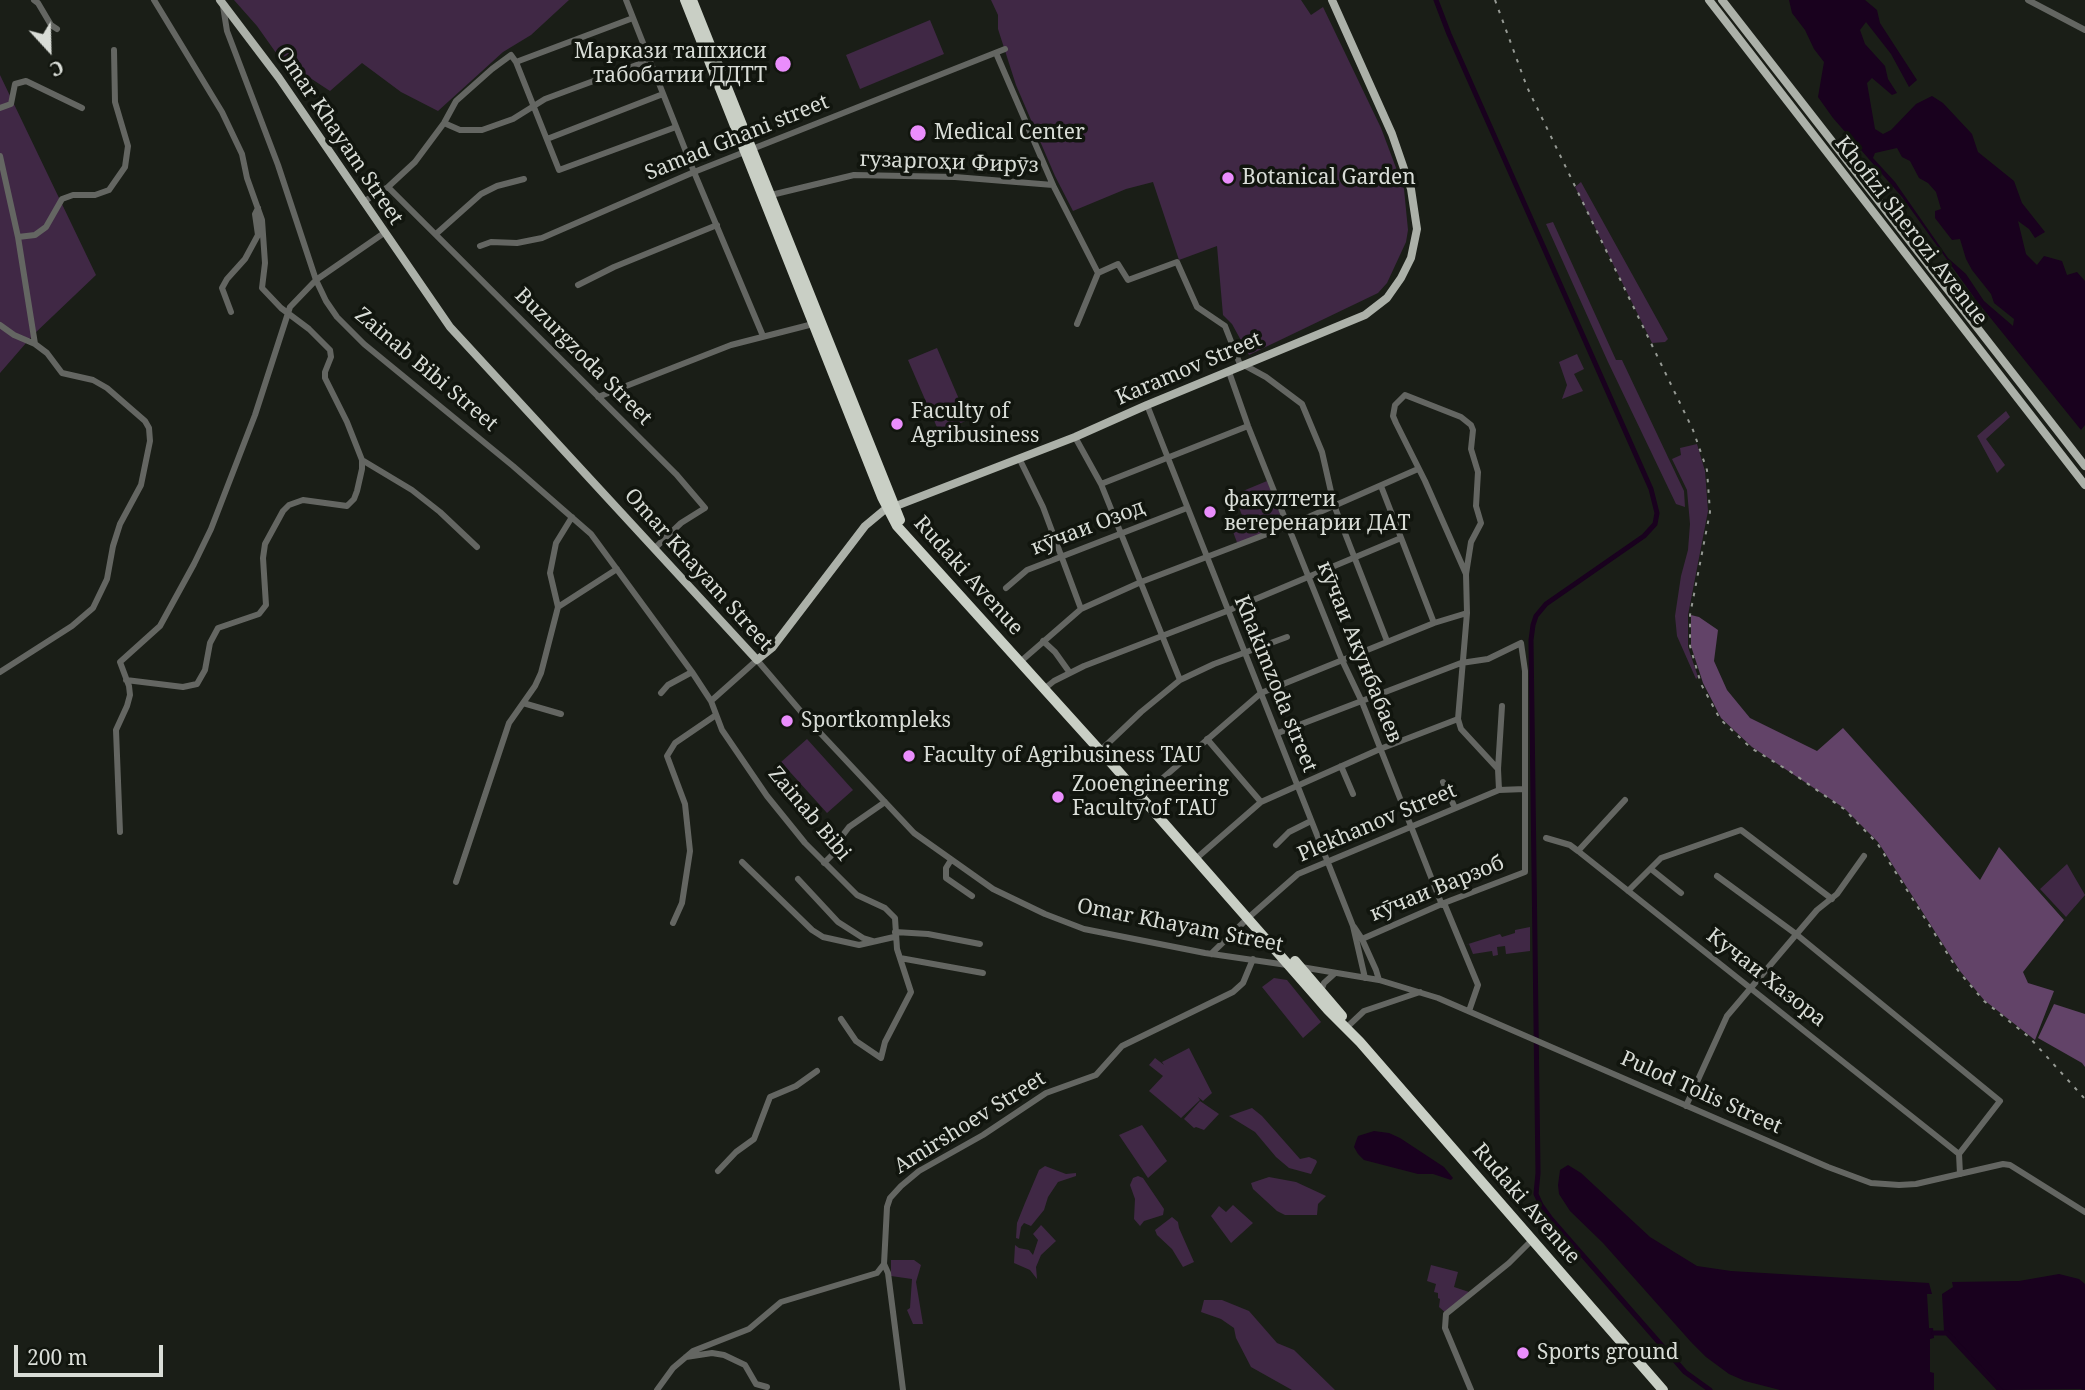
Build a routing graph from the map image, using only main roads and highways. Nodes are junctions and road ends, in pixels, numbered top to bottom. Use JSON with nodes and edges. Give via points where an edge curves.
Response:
{"nodes":[{"id":1,"x":685,"y":0,"type":"edge"},
{"id":2,"x":692,"y":0,"type":"edge"},
{"id":3,"x":1332,"y":0,"type":"edge"},
{"id":4,"x":1709,"y":0,"type":"edge"},
{"id":5,"x":1722,"y":0,"type":"edge"},
{"id":6,"x":221,"y":2,"type":"edge"},
{"id":7,"x":711,"y":57,"type":"junction"},
{"id":8,"x":766,"y":196,"type":"junction"},
{"id":9,"x":822,"y":336,"type":"junction"},
{"id":10,"x":2085,"y":466,"type":"edge"},
{"id":11,"x":2085,"y":485,"type":"edge"},
{"id":12,"x":890,"y":508,"type":"junction"},
{"id":13,"x":757,"y":660,"type":"joint"},
{"id":14,"x":1162,"y":817,"type":"junction"},
{"id":15,"x":1250,"y":916,"type":"junction"},
{"id":16,"x":1295,"y":967,"type":"junction"},
{"id":17,"x":1347,"y":1027,"type":"junction"},
{"id":18,"x":1663,"y":1390,"type":"edge"}],
"edges":[{"from":1,"to":7,"type":"highway","name":"Rudaki Avenue"},
{"from":2,"to":7,"type":"highway","name":"Rudaki Avenue"},
{"from":3,"to":12,"type":"main road","name":"Karamov Street","via":[[1392,134],[1411,189],[1417,229],[1411,258],[1387,298],[1365,315],[1075,437]]},
{"from":4,"to":11,"type":"main road","name":"Khofizi Sherozi Avenue"},
{"from":5,"to":10,"type":"main road","name":"Khofizi Sherozi Avenue"},
{"from":6,"to":13,"type":"main road","name":"Omar Khayam Street","via":[[279,78],[450,327]]},
{"from":7,"to":8,"type":"highway","name":"Rudaki Avenue"},
{"from":8,"to":9,"type":"highway","name":"Rudaki Avenue"},
{"from":8,"to":9,"type":"highway","name":"Rudaki Avenue","via":[[813,324]]},
{"from":9,"to":12,"type":"highway","name":"Rudaki Avenue"},
{"from":12,"to":13,"type":"main road","name":"Karamov Street","via":[[865,526],[772,648]]},
{"from":12,"to":14,"type":"highway","name":"Rudaki Avenue"},
{"from":14,"to":15,"type":"highway","name":"Rudaki Avenue"},
{"from":14,"to":15,"type":"highway","name":"Rudaki Avenue"},
{"from":15,"to":16,"type":"highway","name":"Rudaki Avenue"},
{"from":16,"to":17,"type":"highway","name":"Rudaki Avenue"},
{"from":16,"to":17,"type":"highway","name":"Rudaki Avenue","via":[[1321,991]]},
{"from":17,"to":18,"type":"highway","name":"Rudaki Avenue"}]}
